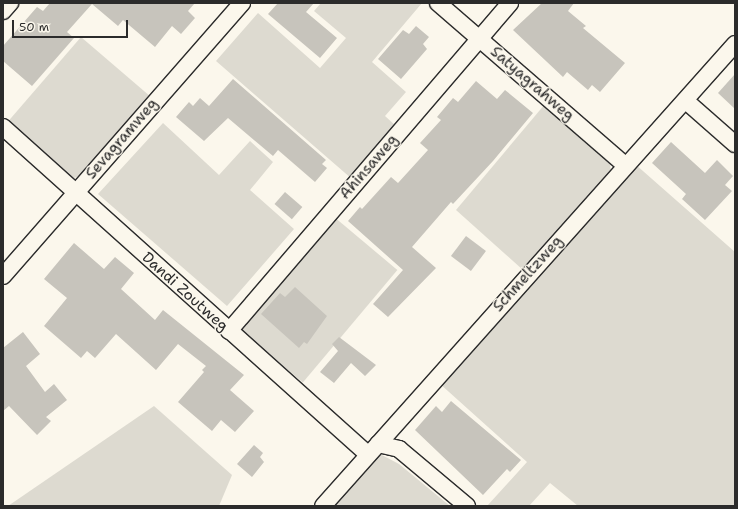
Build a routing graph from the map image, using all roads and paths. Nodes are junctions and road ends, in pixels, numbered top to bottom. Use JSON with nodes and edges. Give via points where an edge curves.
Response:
{"nodes":[{"id":1,"x":10,"y":3,"type":"edge"},
{"id":2,"x":242,"y":3,"type":"edge"},
{"id":3,"x":438,"y":3,"type":"edge"},
{"id":4,"x":510,"y":3,"type":"edge"},
{"id":5,"x":3,"y":11,"type":"edge"},
{"id":6,"x":479,"y":38,"type":"junction"},
{"id":7,"x":735,"y":44,"type":"edge"},
{"id":8,"x":686,"y":101,"type":"junction"},
{"id":9,"x":3,"y":127,"type":"edge"},
{"id":10,"x":735,"y":144,"type":"edge"},
{"id":11,"x":625,"y":165,"type":"junction"},
{"id":12,"x":75,"y":192,"type":"junction"},
{"id":13,"x":3,"y":276,"type":"edge"},
{"id":14,"x":229,"y":331,"type":"junction"},
{"id":15,"x":373,"y":449,"type":"junction"},
{"id":16,"x":323,"y":506,"type":"edge"},
{"id":17,"x":467,"y":506,"type":"edge"}],
"edges":[{"from":1,"to":5,"type":"street"},
{"from":2,"to":12,"type":"street","name":"Sevagramweg"},
{"from":3,"to":6,"type":"street","name":"Satyagrahweg"},
{"from":4,"to":6,"type":"street","name":"Ahinsaweg"},
{"from":6,"to":11,"type":"street","name":"Satyagrahweg"},
{"from":6,"to":14,"type":"street","name":"Ahinsaweg"},
{"from":7,"to":8,"type":"street","name":"Schmeltzweg"},
{"from":8,"to":10,"type":"street"},
{"from":8,"to":11,"type":"street","name":"Schmeltzweg"},
{"from":9,"to":12,"type":"street","name":"Dandi Zoutweg"},
{"from":11,"to":15,"type":"street","name":"Schmeltzweg"},
{"from":12,"to":13,"type":"street","name":"Sevagramweg"},
{"from":12,"to":14,"type":"street","name":"Dandi Zoutweg"},
{"from":14,"to":15,"type":"street","name":"Dandi Zoutweg"},
{"from":15,"to":16,"type":"street","name":"Schmeltzweg"},
{"from":15,"to":17,"type":"street","via":[[399,449]]}]}
